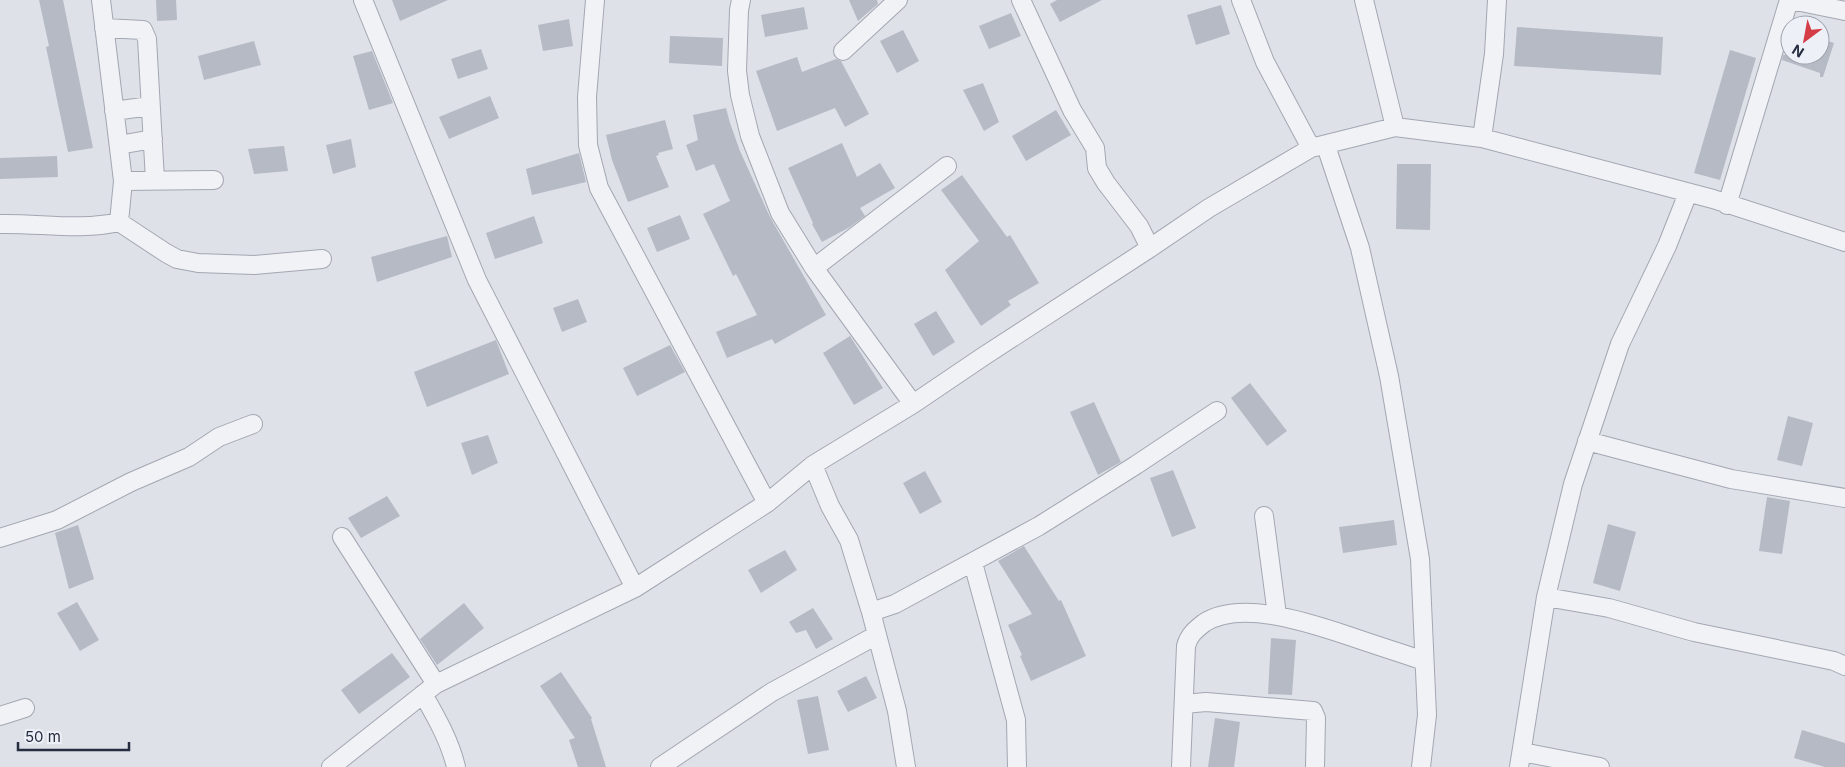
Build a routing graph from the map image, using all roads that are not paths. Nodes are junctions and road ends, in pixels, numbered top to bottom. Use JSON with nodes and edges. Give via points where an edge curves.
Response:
{"nodes":[{"id":1,"x":101,"y":0,"type":"edge"},
{"id":2,"x":363,"y":0,"type":"edge"},
{"id":3,"x":595,"y":0,"type":"edge"},
{"id":4,"x":741,"y":0,"type":"edge"},
{"id":5,"x":898,"y":0,"type":"edge"},
{"id":6,"x":1021,"y":0,"type":"edge"},
{"id":7,"x":1241,"y":0,"type":"edge"},
{"id":8,"x":1364,"y":0,"type":"edge"},
{"id":9,"x":1497,"y":0,"type":"edge"},
{"id":10,"x":1790,"y":0,"type":"edge"},
{"id":11,"x":1845,"y":11,"type":"edge"},
{"id":12,"x":104,"y":28,"type":"junction"},
{"id":13,"x":843,"y":51,"type":"dead end"},
{"id":14,"x":150,"y":106,"type":"junction"},
{"id":15,"x":114,"y":110,"type":"junction"},
{"id":16,"x":1395,"y":128,"type":"junction"},
{"id":17,"x":1482,"y":138,"type":"junction"},
{"id":18,"x":153,"y":139,"type":"junction"},
{"id":19,"x":119,"y":145,"type":"junction"},
{"id":20,"x":1319,"y":147,"type":"junction"},
{"id":21,"x":947,"y":166,"type":"dead end"},
{"id":22,"x":155,"y":180,"type":"junction"},
{"id":23,"x":214,"y":180,"type":"dead end"},
{"id":24,"x":123,"y":181,"type":"junction"},
{"id":25,"x":1688,"y":193,"type":"junction"},
{"id":26,"x":1727,"y":205,"type":"junction"},
{"id":27,"x":119,"y":222,"type":"junction"},
{"id":28,"x":0,"y":224,"type":"edge"},
{"id":29,"x":1845,"y":242,"type":"edge"},
{"id":30,"x":1150,"y":248,"type":"junction"},
{"id":31,"x":322,"y":259,"type":"dead end"},
{"id":32,"x":814,"y":268,"type":"junction"},
{"id":33,"x":913,"y":404,"type":"junction"},
{"id":34,"x":1217,"y":411,"type":"dead end"},
{"id":35,"x":253,"y":424,"type":"dead end"},
{"id":36,"x":1587,"y":441,"type":"junction"},
{"id":37,"x":813,"y":466,"type":"junction"},
{"id":38,"x":1845,"y":498,"type":"edge"},
{"id":39,"x":767,"y":503,"type":"junction"},
{"id":40,"x":1264,"y":516,"type":"dead end"},
{"id":41,"x":342,"y":536,"type":"dead end"},
{"id":42,"x":0,"y":538,"type":"edge"},
{"id":43,"x":973,"y":563,"type":"junction"},
{"id":44,"x":635,"y":588,"type":"junction"},
{"id":45,"x":1546,"y":597,"type":"junction"},
{"id":46,"x":871,"y":612,"type":"junction"},
{"id":47,"x":1277,"y":615,"type":"junction"},
{"id":48,"x":877,"y":635,"type":"junction"},
{"id":49,"x":1424,"y":661,"type":"junction"},
{"id":50,"x":1845,"y":666,"type":"edge"},
{"id":51,"x":430,"y":689,"type":"junction"},
{"id":52,"x":1184,"y":704,"type":"junction"},
{"id":53,"x":25,"y":708,"type":"dead end"},
{"id":54,"x":0,"y":716,"type":"edge"},
{"id":55,"x":1521,"y":760,"type":"edge"},
{"id":56,"x":331,"y":767,"type":"edge"},
{"id":57,"x":456,"y":767,"type":"edge"},
{"id":58,"x":660,"y":767,"type":"edge"},
{"id":59,"x":906,"y":767,"type":"edge"},
{"id":60,"x":1017,"y":767,"type":"edge"},
{"id":61,"x":1181,"y":767,"type":"edge"},
{"id":62,"x":1315,"y":767,"type":"edge"},
{"id":63,"x":1422,"y":767,"type":"edge"},
{"id":64,"x":1600,"y":767,"type":"edge"}],
"edges":[{"from":1,"to":12,"type":"street"},
{"from":2,"to":44,"type":"street","via":[[477,280]]},
{"from":3,"to":39,"type":"street","via":[[587,97],[588,145],[599,188]]},
{"from":4,"to":32,"type":"street","via":[[737,70],[750,136],[780,213]]},
{"from":5,"to":13,"type":"street"},
{"from":6,"to":30,"type":"street","via":[[1072,110],[1095,148],[1097,168],[1139,226]]},
{"from":7,"to":20,"type":"street","via":[[1265,62]]},
{"from":8,"to":16,"type":"street"},
{"from":9,"to":17,"type":"street","via":[[1494,54]]},
{"from":10,"to":11,"type":"street"},
{"from":10,"to":26,"type":"street"},
{"from":12,"to":14,"type":"street","via":[[143,30],[147,39]]},
{"from":12,"to":15,"type":"street"},
{"from":14,"to":15,"type":"street"},
{"from":14,"to":18,"type":"street"},
{"from":15,"to":19,"type":"street"},
{"from":16,"to":17,"type":"street"},
{"from":16,"to":20,"type":"street"},
{"from":17,"to":25,"type":"street"},
{"from":18,"to":19,"type":"street"},
{"from":18,"to":22,"type":"street"},
{"from":19,"to":24,"type":"street"},
{"from":20,"to":30,"type":"street","via":[[1209,208]]},
{"from":20,"to":49,"type":"street","via":[[1360,248],[1389,376],[1420,559]]},
{"from":21,"to":32,"type":"street"},
{"from":22,"to":23,"type":"street"},
{"from":22,"to":24,"type":"street"},
{"from":24,"to":27,"type":"street"},
{"from":25,"to":26,"type":"street"},
{"from":25,"to":36,"type":"street","via":[[1667,246],[1620,344]]},
{"from":26,"to":29,"type":"street"},
{"from":27,"to":28,"type":"street","via":[[74,227]]},
{"from":27,"to":31,"type":"street","via":[[166,253],[184,260],[254,265]]},
{"from":30,"to":33,"type":"street"},
{"from":32,"to":33,"type":"street"},
{"from":33,"to":37,"type":"street"},
{"from":34,"to":43,"type":"street","via":[[1039,526]]},
{"from":35,"to":42,"type":"street","via":[[218,437],[188,457],[57,520]]},
{"from":36,"to":38,"type":"street","via":[[1731,479]]},
{"from":36,"to":45,"type":"street","via":[[1573,484]]},
{"from":37,"to":39,"type":"street"},
{"from":37,"to":46,"type":"street","via":[[849,540]]},
{"from":39,"to":44,"type":"street"},
{"from":40,"to":47,"type":"street"},
{"from":41,"to":51,"type":"street"},
{"from":43,"to":46,"type":"street","via":[[895,604]]},
{"from":43,"to":60,"type":"street","via":[[1016,720]]},
{"from":44,"to":51,"type":"street"},
{"from":45,"to":50,"type":"street","via":[[1609,608],[1694,632]]},
{"from":45,"to":55,"type":"street"},
{"from":46,"to":48,"type":"street"},
{"from":47,"to":49,"type":"street"},
{"from":47,"to":52,"type":"street","via":[[1230,613],[1211,619],[1195,630],[1188,637],[1186,646]]},
{"from":48,"to":58,"type":"street","via":[[772,692]]},
{"from":48,"to":59,"type":"street","via":[[897,711]]},
{"from":49,"to":63,"type":"street","via":[[1427,715]]},
{"from":51,"to":56,"type":"street"},
{"from":51,"to":57,"type":"street"},
{"from":52,"to":61,"type":"street"},
{"from":52,"to":62,"type":"street","via":[[1206,702],[1313,711],[1316,718]]},
{"from":53,"to":54,"type":"street"},
{"from":55,"to":64,"type":"street"}]}
